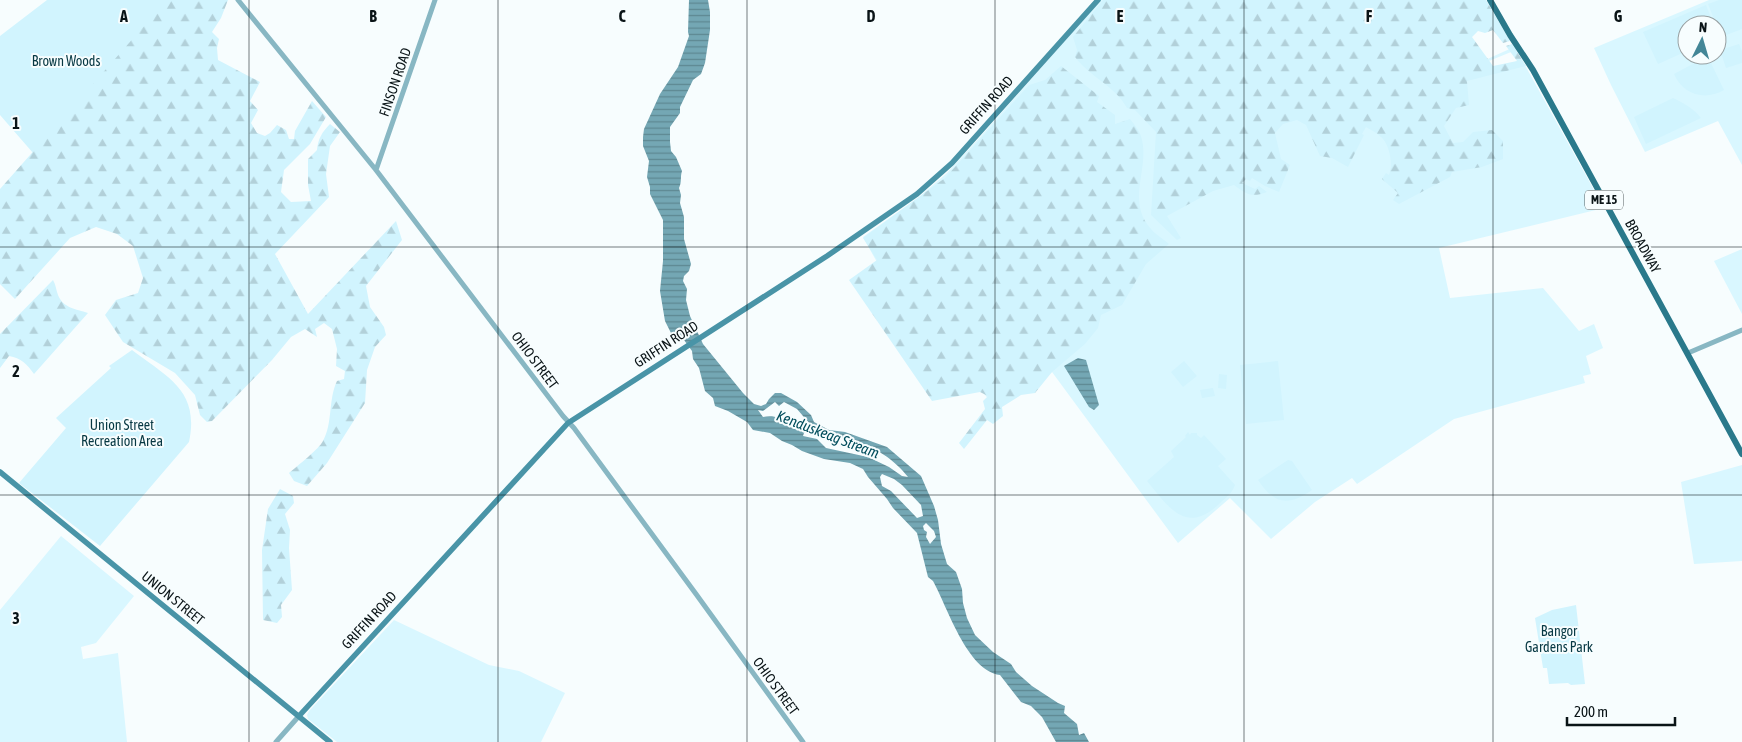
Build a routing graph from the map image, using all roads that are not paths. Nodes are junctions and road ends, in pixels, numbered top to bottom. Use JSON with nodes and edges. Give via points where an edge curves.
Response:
{"nodes":[{"id":1,"x":238,"y":0,"type":"edge"},
{"id":2,"x":435,"y":0,"type":"edge"},
{"id":3,"x":1098,"y":0,"type":"edge"},
{"id":4,"x":1490,"y":0,"type":"edge"},
{"id":5,"x":376,"y":170,"type":"junction"},
{"id":6,"x":1742,"y":330,"type":"edge"},
{"id":7,"x":1688,"y":353,"type":"junction"},
{"id":8,"x":568,"y":423,"type":"junction"},
{"id":9,"x":1742,"y":454,"type":"edge"},
{"id":10,"x":0,"y":472,"type":"edge"},
{"id":11,"x":299,"y":716,"type":"junction"},
{"id":12,"x":276,"y":742,"type":"edge"},
{"id":13,"x":330,"y":742,"type":"edge"},
{"id":14,"x":803,"y":742,"type":"edge"}],
"edges":[{"from":1,"to":5,"type":"street","name":"OHIO STREET"},
{"from":2,"to":5,"type":"street","name":"FINSON ROAD"},
{"from":3,"to":8,"type":"main road","name":"GRIFFIN ROAD","via":[[952,163],[917,194]]},
{"from":4,"to":7,"type":"main road","name":"BROADWAY","number":"ME 15","via":[[1533,70]]},
{"from":5,"to":8,"type":"street","name":"OHIO STREET"},
{"from":6,"to":7,"type":"street"},
{"from":7,"to":9,"type":"main road","name":"BROADWAY","number":"ME 15"},
{"from":8,"to":11,"type":"main road","name":"GRIFFIN ROAD"},
{"from":8,"to":14,"type":"street","name":"OHIO STREET"},
{"from":10,"to":11,"type":"main road","name":"UNION STREET"},
{"from":11,"to":12,"type":"street","name":"GRIFFIN ROAD"},
{"from":11,"to":13,"type":"main road","name":"UNION STREET"}]}
